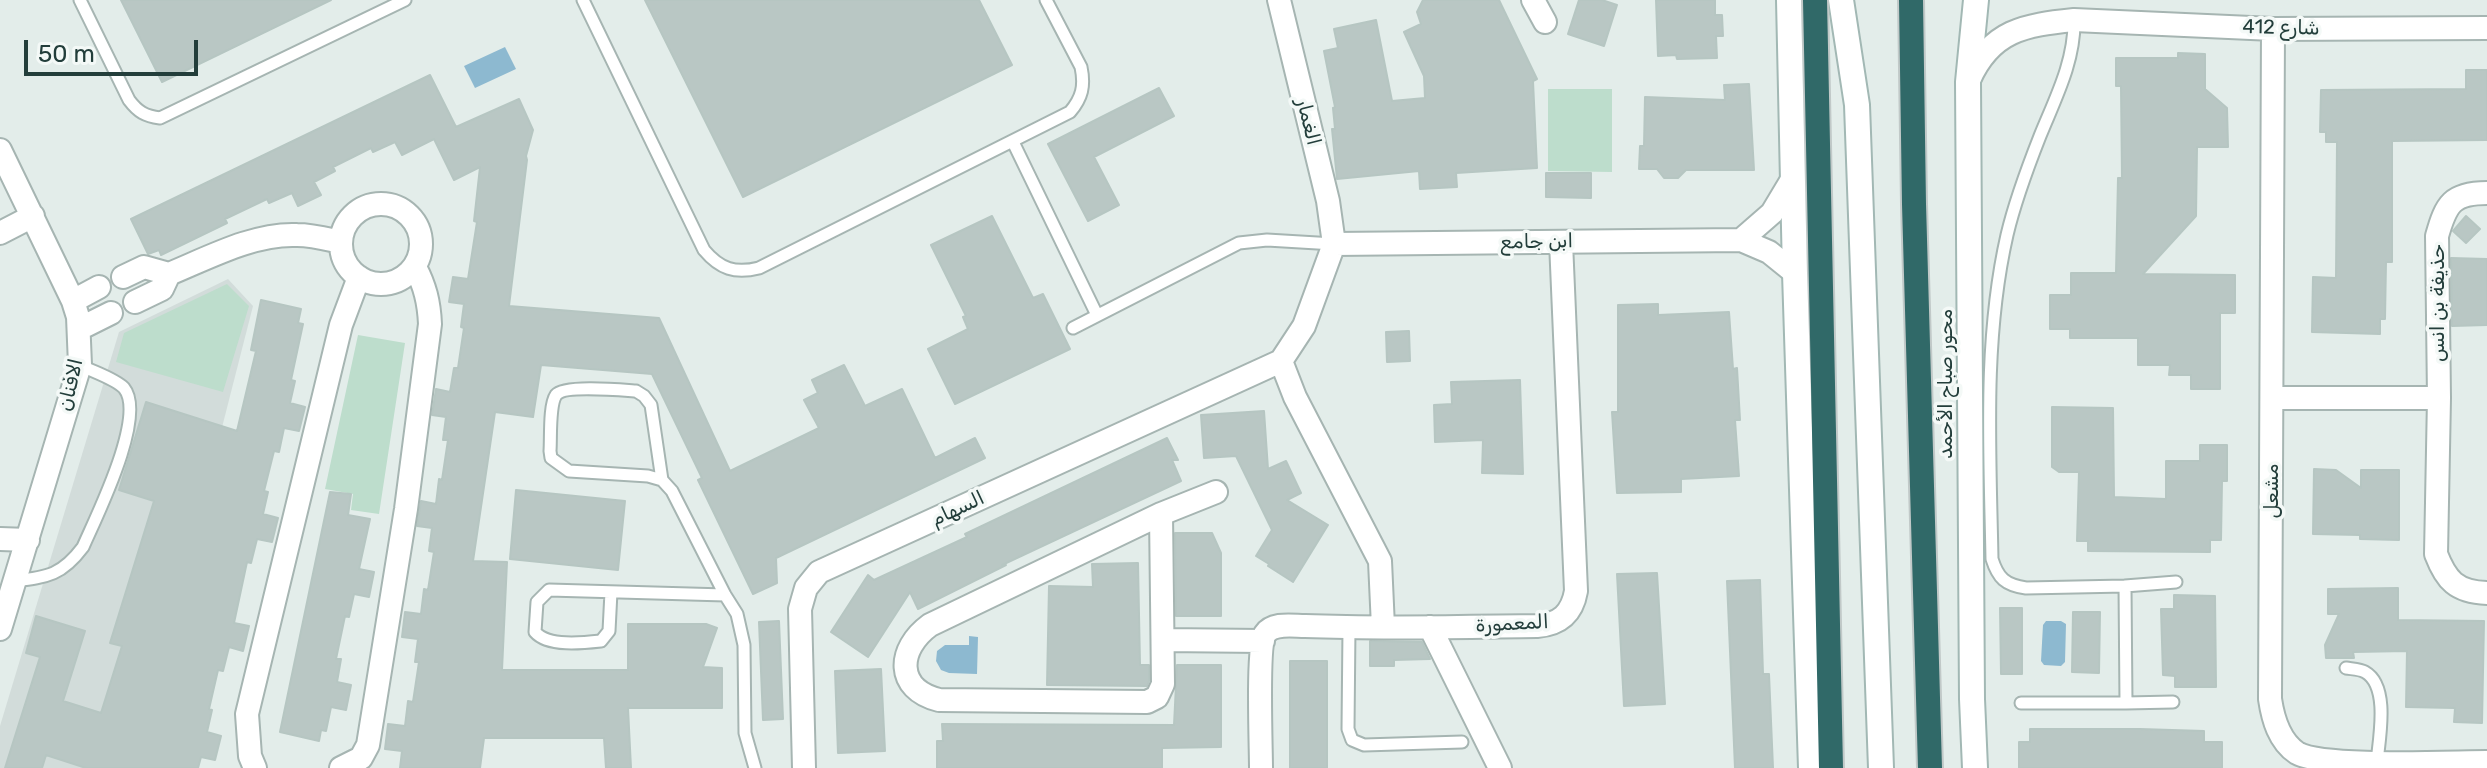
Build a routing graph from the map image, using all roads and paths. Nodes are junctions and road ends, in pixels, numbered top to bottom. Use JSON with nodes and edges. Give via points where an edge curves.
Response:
{"nodes":[{"id":1,"x":80,"y":0,"type":"edge"},
{"id":2,"x":405,"y":0,"type":"edge"},
{"id":3,"x":583,"y":0,"type":"edge"},
{"id":4,"x":1046,"y":0,"type":"edge"},
{"id":5,"x":1279,"y":0,"type":"edge"},
{"id":6,"x":1533,"y":0,"type":"edge"},
{"id":7,"x":1789,"y":0,"type":"edge"},
{"id":8,"x":1815,"y":0,"type":"edge"},
{"id":9,"x":1841,"y":0,"type":"edge"},
{"id":10,"x":1911,"y":0,"type":"edge"},
{"id":11,"x":1976,"y":0,"type":"edge"},
{"id":12,"x":2070,"y":10,"type":"edge"},
{"id":13,"x":1545,"y":22,"type":"dead end"},
{"id":14,"x":2487,"y":28,"type":"edge"},
{"id":15,"x":2273,"y":29,"type":"junction"},
{"id":16,"x":1968,"y":82,"type":"junction"},
{"id":17,"x":1013,"y":142,"type":"junction"},
{"id":18,"x":0,"y":150,"type":"edge"},
{"id":19,"x":1793,"y":178,"type":"junction"},
{"id":20,"x":2487,"y":193,"type":"edge"},
{"id":21,"x":33,"y":216,"type":"junction"},
{"id":22,"x":0,"y":233,"type":"edge"},
{"id":23,"x":1741,"y":240,"type":"junction"},
{"id":24,"x":341,"y":242,"type":"junction"},
{"id":25,"x":1561,"y":242,"type":"junction"},
{"id":26,"x":1334,"y":244,"type":"junction"},
{"id":27,"x":415,"y":267,"type":"junction"},
{"id":28,"x":1795,"y":273,"type":"junction"},
{"id":29,"x":169,"y":274,"type":"junction"},
{"id":30,"x":123,"y":277,"type":"dead end"},
{"id":31,"x":359,"y":277,"type":"junction"},
{"id":32,"x":99,"y":287,"type":"dead end"},
{"id":33,"x":73,"y":301,"type":"junction"},
{"id":34,"x":135,"y":302,"type":"dead end"},
{"id":35,"x":111,"y":313,"type":"dead end"},
{"id":36,"x":1097,"y":315,"type":"junction"},
{"id":37,"x":1073,"y":328,"type":"dead end"},
{"id":38,"x":79,"y":329,"type":"junction"},
{"id":39,"x":1281,"y":361,"type":"junction"},
{"id":40,"x":80,"y":365,"type":"junction"},
{"id":41,"x":2273,"y":398,"type":"junction"},
{"id":42,"x":2439,"y":398,"type":"junction"},
{"id":43,"x":662,"y":480,"type":"junction"},
{"id":44,"x":1216,"y":492,"type":"dead end"},
{"id":45,"x":1161,"y":514,"type":"junction"},
{"id":46,"x":0,"y":539,"type":"edge"},
{"id":47,"x":28,"y":540,"type":"junction"},
{"id":48,"x":15,"y":581,"type":"junction"},
{"id":49,"x":2176,"y":582,"type":"dead end"},
{"id":50,"x":2125,"y":586,"type":"junction"},
{"id":51,"x":611,"y":592,"type":"junction"},
{"id":52,"x":2487,"y":593,"type":"edge"},
{"id":53,"x":725,"y":595,"type":"junction"},
{"id":54,"x":1383,"y":627,"type":"junction"},
{"id":55,"x":1430,"y":627,"type":"junction"},
{"id":56,"x":1349,"y":628,"type":"junction"},
{"id":57,"x":0,"y":629,"type":"edge"},
{"id":58,"x":1162,"y":646,"type":"junction"},
{"id":59,"x":1262,"y":648,"type":"junction"},
{"id":60,"x":2346,"y":668,"type":"dead end"},
{"id":61,"x":1972,"y":699,"type":"junction"},
{"id":62,"x":2173,"y":702,"type":"dead end"},
{"id":63,"x":2021,"y":703,"type":"dead end"},
{"id":64,"x":2126,"y":703,"type":"junction"},
{"id":65,"x":1462,"y":742,"type":"dead end"},
{"id":66,"x":2377,"y":762,"type":"junction"},
{"id":67,"x":2487,"y":762,"type":"edge"},
{"id":68,"x":255,"y":768,"type":"edge"},
{"id":69,"x":341,"y":768,"type":"edge"},
{"id":70,"x":755,"y":768,"type":"edge"},
{"id":71,"x":800,"y":768,"type":"edge"},
{"id":72,"x":1261,"y":768,"type":"edge"},
{"id":73,"x":1500,"y":768,"type":"edge"},
{"id":74,"x":1811,"y":768,"type":"edge"},
{"id":75,"x":1831,"y":768,"type":"edge"},
{"id":76,"x":1881,"y":768,"type":"edge"},
{"id":77,"x":1930,"y":768,"type":"edge"},
{"id":78,"x":1975,"y":768,"type":"edge"},
{"id":79,"x":1991,"y":768,"type":"edge"}],
"edges":[{"from":1,"to":2,"type":"lane","via":[[129,100],[136,110],[160,118]]},
{"from":3,"to":17,"type":"lane","via":[[704,250],[728,270],[759,268]]},
{"from":4,"to":17,"type":"lane","via":[[1081,67],[1083,91],[1070,112]]},
{"from":5,"to":26,"type":"street","name":"الغمار"},
{"from":6,"to":13,"type":"street"},
{"from":7,"to":19,"type":"street"},
{"from":8,"to":75,"type":"highway"},
{"from":9,"to":76,"type":"street","via":[[1857,105]]},
{"from":10,"to":77,"type":"highway","name":"محور صباح الأحمد"},
{"from":11,"to":16,"type":"street","name":"محور صباح الأحمد"},
{"from":12,"to":15,"type":"street","name":"شارع 412"},
{"from":12,"to":16,"type":"street","name":"شارع 412","via":[[1998,40],[1985,51]]},
{"from":12,"to":50,"type":"lane","via":[[2075,41],[2015,203],[1998,279],[1991,377],[1992,559],[1997,575],[2013,586]]},
{"from":14,"to":15,"type":"street","name":"شارع 412"},
{"from":15,"to":41,"type":"street","name":"مشعل"},
{"from":16,"to":61,"type":"street","name":"محور صباح الأحمد"},
{"from":17,"to":36,"type":"lane"},
{"from":18,"to":21,"type":"street","name":"الافنان"},
{"from":19,"to":23,"type":"street","via":[[1772,213]]},
{"from":19,"to":28,"type":"street"},
{"from":20,"to":42,"type":"street","name":"حذيفة بن انس","via":[[2470,193],[2450,203],[2437,236]]},
{"from":21,"to":22,"type":"street"},
{"from":21,"to":33,"type":"street","name":"الافنان"},
{"from":23,"to":25,"type":"street","name":"ابن جامع"},
{"from":23,"to":28,"type":"street","name":"ابن جامع","via":[[1769,252]]},
{"from":24,"to":27,"type":"street","via":[[348,222],[364,208],[394,206],[418,227],[421,247]]},
{"from":24,"to":29,"type":"street","via":[[278,236]]},
{"from":24,"to":31,"type":"street","via":[[346,262]]},
{"from":25,"to":26,"type":"street","name":"ابن جامع"},
{"from":25,"to":55,"type":"street","name":"المعمورة","via":[[1574,602],[1561,620],[1550,625]]},
{"from":26,"to":36,"type":"lane","via":[[1239,243]]},
{"from":26,"to":39,"type":"street","via":[[1304,326]]},
{"from":27,"to":31,"type":"street","via":[[394,282],[376,284]]},
{"from":27,"to":69,"type":"street","via":[[424,285],[430,324],[404,524],[368,745],[361,758]]},
{"from":28,"to":74,"type":"street"},
{"from":29,"to":30,"type":"street","via":[[144,267]]},
{"from":29,"to":34,"type":"street","via":[[162,289]]},
{"from":31,"to":68,"type":"street","via":[[341,325],[247,714]]},
{"from":32,"to":33,"type":"street"},
{"from":33,"to":38,"type":"street","name":"الافنان"},
{"from":35,"to":38,"type":"street"},
{"from":36,"to":37,"type":"lane"},
{"from":38,"to":40,"type":"street","name":"الافنان"},
{"from":39,"to":54,"type":"street","via":[[1380,561]]},
{"from":39,"to":71,"type":"street","name":"السهام","via":[[819,572],[806,588],[800,609]]},
{"from":40,"to":47,"type":"street","name":"الافنان"},
{"from":40,"to":48,"type":"lane","via":[[127,392],[127,437],[83,547],[56,573]]},
{"from":41,"to":42,"type":"street"},
{"from":41,"to":66,"type":"street","name":"مشعل","via":[[2270,699],[2276,727],[2294,752],[2308,758]]},
{"from":42,"to":52,"type":"street","name":"حذيفة بن انس","via":[[2436,554],[2455,584]]},
{"from":43,"to":43,"type":"lane","via":[[560,466],[550,451],[556,395],[566,389],[641,393],[651,405]]},
{"from":43,"to":53,"type":"lane"},
{"from":44,"to":45,"type":"street"},
{"from":45,"to":58,"type":"street"},
{"from":45,"to":58,"type":"street","via":[[930,625],[918,633],[906,657],[910,683],[917,692],[939,700],[1147,702],[1161,693]]},
{"from":46,"to":47,"type":"street"},
{"from":47,"to":48,"type":"street","name":"الافنان"},
{"from":48,"to":57,"type":"street","name":"الافنان"},
{"from":49,"to":50,"type":"lane"},
{"from":50,"to":64,"type":"lane"},
{"from":51,"to":51,"type":"lane","via":[[549,590],[537,602],[535,632],[550,641],[601,641],[609,631]]},
{"from":51,"to":53,"type":"lane"},
{"from":53,"to":70,"type":"lane","via":[[737,614],[744,645],[745,733]]},
{"from":54,"to":55,"type":"street","name":"المعمورة"},
{"from":54,"to":56,"type":"street","name":"المعمورة"},
{"from":55,"to":73,"type":"street"},
{"from":56,"to":59,"type":"street","name":"المعمورة","via":[[1276,626],[1265,634]]},
{"from":56,"to":65,"type":"lane","via":[[1352,740],[1364,745]]},
{"from":58,"to":59,"type":"street"},
{"from":59,"to":72,"type":"street"},
{"from":60,"to":66,"type":"lane","via":[[2364,671],[2378,690]]},
{"from":61,"to":78,"type":"street","name":"محور صباح الأحمد"},
{"from":61,"to":79,"type":"street","via":[[1984,720]]},
{"from":62,"to":64,"type":"lane"},
{"from":63,"to":64,"type":"lane"},
{"from":66,"to":67,"type":"street","name":"مشعل"}]}
